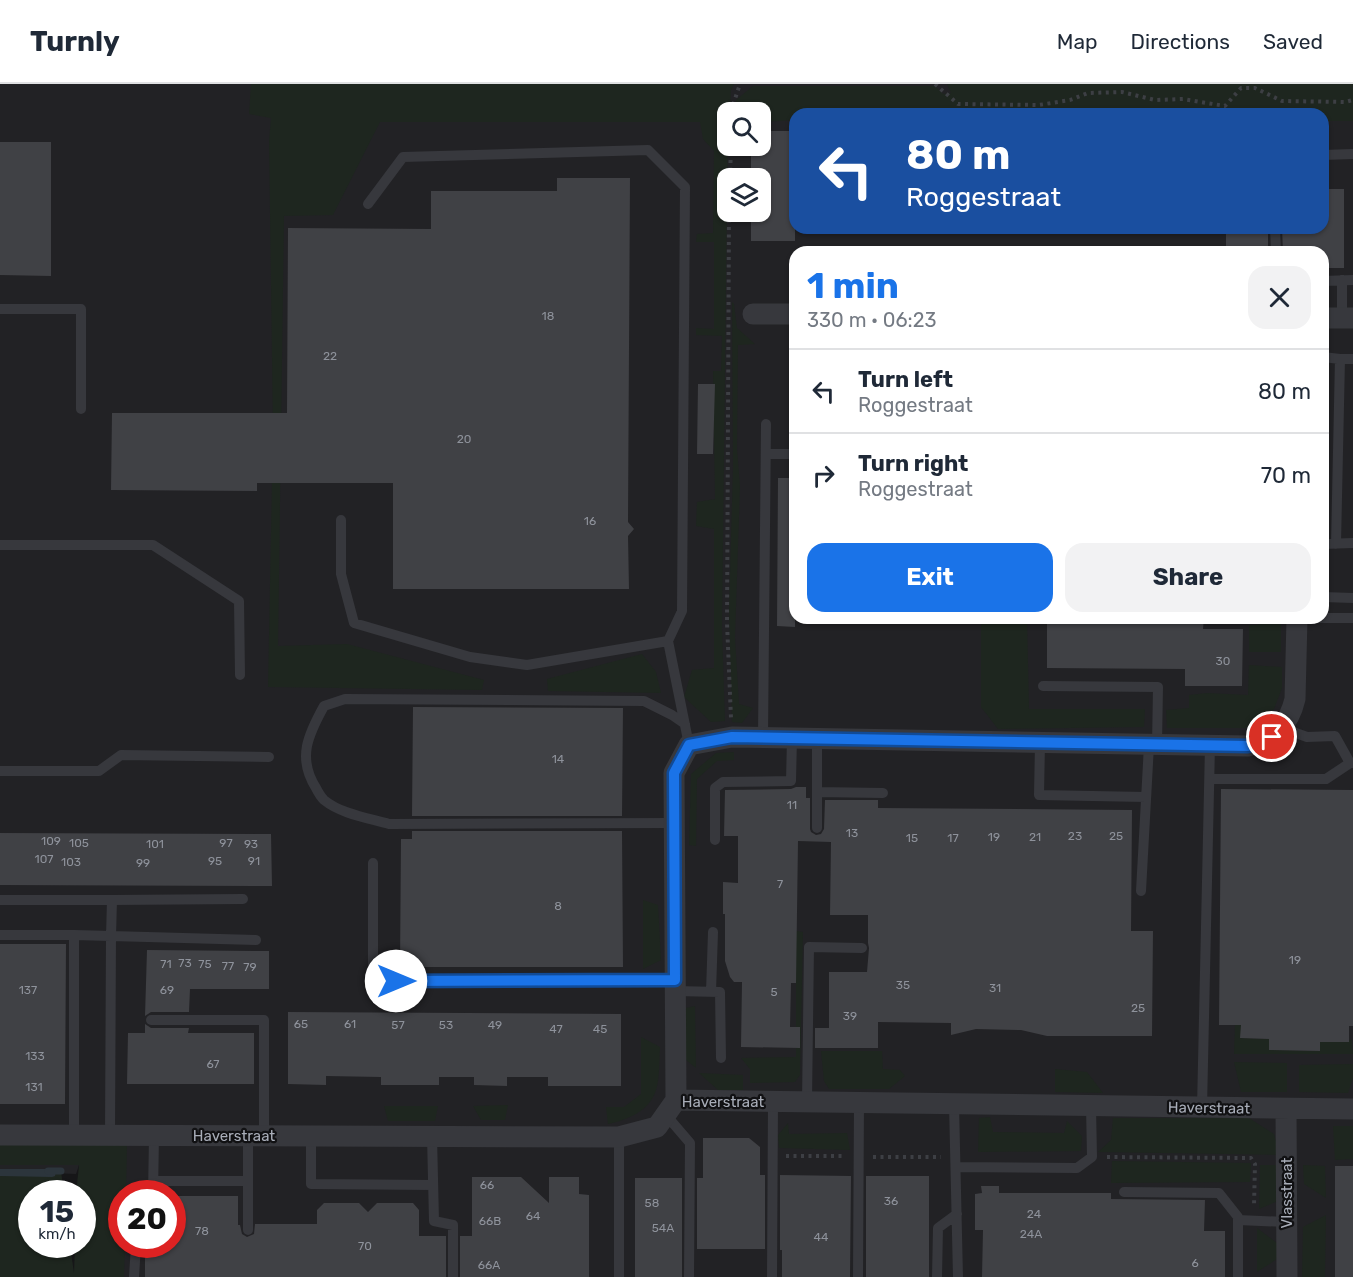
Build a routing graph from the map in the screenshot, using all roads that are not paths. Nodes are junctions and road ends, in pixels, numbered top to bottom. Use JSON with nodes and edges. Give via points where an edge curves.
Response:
{"nodes":[{"id":1,"x":1352,"y":154,"type":"edge"},
{"id":2,"x":1329,"y":155,"type":"edge"},
{"id":3,"x":368,"y":204,"type":"dead end"},
{"id":4,"x":1347,"y":280,"type":"edge"},
{"id":5,"x":1329,"y":281,"type":"edge"},
{"id":6,"x":0,"y":309,"type":"edge"},
{"id":7,"x":753,"y":314,"type":"dead end"},
{"id":8,"x":789,"y":314,"type":"edge"},
{"id":9,"x":1339,"y":318,"type":"edge"},
{"id":10,"x":1329,"y":358,"type":"edge"},
{"id":11,"x":1340,"y":359,"type":"junction"},
{"id":12,"x":1353,"y":359,"type":"edge"},
{"id":13,"x":81,"y":409,"type":"dead end"},
{"id":14,"x":766,"y":424,"type":"dead end"},
{"id":15,"x":766,"y":453,"type":"junction"},
{"id":16,"x":789,"y":454,"type":"edge"},
{"id":17,"x":341,"y":520,"type":"dead end"},
{"id":18,"x":1353,"y":543,"type":"edge"},
{"id":19,"x":1329,"y":544,"type":"edge"},
{"id":20,"x":1336,"y":544,"type":"junction"},
{"id":21,"x":0,"y":545,"type":"edge"},
{"id":22,"x":1329,"y":597,"type":"edge"},
{"id":23,"x":1353,"y":598,"type":"edge"},
{"id":24,"x":1329,"y":618,"type":"edge"},
{"id":25,"x":1353,"y":618,"type":"edge"},
{"id":26,"x":1297,"y":624,"type":"edge"},
{"id":27,"x":668,"y":641,"type":"junction"},
{"id":28,"x":240,"y":675,"type":"dead end"},
{"id":29,"x":1043,"y":686,"type":"dead end"},
{"id":30,"x":685,"y":724,"type":"junction"},
{"id":31,"x":1282,"y":728,"type":"junction"},
{"id":32,"x":763,"y":737,"type":"junction"},
{"id":33,"x":792,"y":738,"type":"junction"},
{"id":34,"x":817,"y":738,"type":"junction"},
{"id":35,"x":1040,"y":742,"type":"junction"},
{"id":36,"x":689,"y":745,"type":"junction"},
{"id":37,"x":1153,"y":745,"type":"junction"},
{"id":38,"x":1210,"y":745,"type":"junction"},
{"id":39,"x":269,"y":757,"type":"dead end"},
{"id":40,"x":1352,"y":763,"type":"edge"},
{"id":41,"x":0,"y":771,"type":"edge"},
{"id":42,"x":1210,"y":779,"type":"junction"},
{"id":43,"x":817,"y":792,"type":"junction"},
{"id":44,"x":883,"y":793,"type":"dead end"},
{"id":45,"x":1146,"y":797,"type":"junction"},
{"id":46,"x":674,"y":823,"type":"junction"},
{"id":47,"x":817,"y":828,"type":"dead end"},
{"id":48,"x":716,"y":840,"type":"dead end"},
{"id":49,"x":373,"y":864,"type":"dead end"},
{"id":50,"x":1141,"y":891,"type":"dead end"},
{"id":51,"x":243,"y":899,"type":"dead end"},
{"id":52,"x":0,"y":900,"type":"edge"},
{"id":53,"x":112,"y":900,"type":"junction"},
{"id":54,"x":713,"y":932,"type":"dead end"},
{"id":55,"x":0,"y":935,"type":"edge"},
{"id":56,"x":74,"y":935,"type":"junction"},
{"id":57,"x":111,"y":936,"type":"junction"},
{"id":58,"x":256,"y":940,"type":"dead end"},
{"id":59,"x":862,"y":948,"type":"dead end"},
{"id":60,"x":675,"y":986,"type":"junction"},
{"id":61,"x":711,"y":992,"type":"junction"},
{"id":62,"x":151,"y":1020,"type":"dead end"},
{"id":63,"x":721,"y":1058,"type":"dead end"},
{"id":64,"x":773,"y":1102,"type":"junction"},
{"id":65,"x":807,"y":1102,"type":"junction"},
{"id":66,"x":859,"y":1103,"type":"junction"},
{"id":67,"x":954,"y":1104,"type":"junction"},
{"id":68,"x":1091,"y":1107,"type":"junction"},
{"id":69,"x":671,"y":1108,"type":"junction"},
{"id":70,"x":1202,"y":1108,"type":"junction"},
{"id":71,"x":1286,"y":1109,"type":"junction"},
{"id":72,"x":1353,"y":1109,"type":"edge"},
{"id":73,"x":0,"y":1135,"type":"edge"},
{"id":74,"x":74,"y":1135,"type":"junction"},
{"id":75,"x":110,"y":1136,"type":"junction"},
{"id":76,"x":154,"y":1136,"type":"junction"},
{"id":77,"x":256,"y":1136,"type":"junction"},
{"id":78,"x":310,"y":1136,"type":"junction"},
{"id":79,"x":432,"y":1136,"type":"junction"},
{"id":80,"x":619,"y":1137,"type":"junction"},
{"id":81,"x":956,"y":1167,"type":"junction"},
{"id":82,"x":153,"y":1180,"type":"edge"},
{"id":83,"x":186,"y":1181,"type":"edge"},
{"id":84,"x":248,"y":1181,"type":"junction"},
{"id":85,"x":433,"y":1185,"type":"junction"},
{"id":86,"x":1124,"y":1192,"type":"dead end"},
{"id":87,"x":957,"y":1214,"type":"junction"},
{"id":88,"x":1238,"y":1220,"type":"junction"},
{"id":89,"x":1287,"y":1222,"type":"junction"},
{"id":90,"x":248,"y":1230,"type":"dead end"},
{"id":91,"x":135,"y":1258,"type":"edge"},
{"id":92,"x":134,"y":1277,"type":"edge"},
{"id":93,"x":453,"y":1277,"type":"edge"},
{"id":94,"x":619,"y":1277,"type":"edge"},
{"id":95,"x":689,"y":1277,"type":"edge"},
{"id":96,"x":772,"y":1277,"type":"edge"},
{"id":97,"x":858,"y":1277,"type":"edge"},
{"id":98,"x":937,"y":1277,"type":"edge"},
{"id":99,"x":958,"y":1277,"type":"edge"},
{"id":100,"x":1238,"y":1277,"type":"edge"},
{"id":101,"x":1287,"y":1277,"type":"edge"}],
"edges":[{"from":1,"to":2,"type":"lane"},
{"from":3,"to":27,"type":"lane","via":[[403,157],[648,150],[685,187],[682,610]]},
{"from":4,"to":5,"type":"lane"},
{"from":4,"to":9,"type":"lane"},
{"from":6,"to":13,"type":"lane","via":[[81,309]]},
{"from":7,"to":8,"type":"street"},
{"from":10,"to":11,"type":"lane"},
{"from":11,"to":12,"type":"lane"},
{"from":11,"to":20,"type":"lane"},
{"from":14,"to":15,"type":"lane"},
{"from":15,"to":16,"type":"lane"},
{"from":15,"to":32,"type":"lane"},
{"from":17,"to":27,"type":"lane","via":[[341,574],[354,623],[470,657],[527,665]]},
{"from":18,"to":20,"type":"lane"},
{"from":19,"to":20,"type":"lane"},
{"from":21,"to":28,"type":"lane","via":[[153,544],[239,601]]},
{"from":22,"to":23,"type":"lane"},
{"from":24,"to":25,"type":"lane"},
{"from":26,"to":31,"type":"street","via":[[1295,699]]},
{"from":27,"to":30,"type":"lane"},
{"from":29,"to":37,"type":"lane","via":[[1158,687]]},
{"from":30,"to":36,"type":"lane"},
{"from":30,"to":46,"type":"lane","via":[[644,701],[345,699],[324,706],[305,753],[309,777],[323,799],[349,813],[389,824]]},
{"from":31,"to":38,"type":"street","via":[[1272,737],[1248,746]]},
{"from":31,"to":40,"type":"lane","via":[[1307,736],[1335,736]]},
{"from":32,"to":33,"type":"street"},
{"from":32,"to":36,"type":"street","via":[[732,737]]},
{"from":33,"to":34,"type":"street"},
{"from":33,"to":48,"type":"lane","via":[[791,781],[723,782],[715,788]]},
{"from":34,"to":35,"type":"street"},
{"from":34,"to":43,"type":"lane"},
{"from":35,"to":37,"type":"street"},
{"from":35,"to":45,"type":"lane","via":[[1039,795]]},
{"from":36,"to":46,"type":"street","via":[[674,773]]},
{"from":37,"to":38,"type":"street"},
{"from":37,"to":45,"type":"lane"},
{"from":38,"to":42,"type":"lane"},
{"from":39,"to":41,"type":"lane","via":[[121,755],[99,771]]},
{"from":40,"to":42,"type":"lane","via":[[1326,779]]},
{"from":42,"to":70,"type":"lane"},
{"from":43,"to":44,"type":"lane"},
{"from":43,"to":47,"type":"lane"},
{"from":45,"to":50,"type":"lane"},
{"from":46,"to":60,"type":"street"},
{"from":49,"to":60,"type":"lane","via":[[373,981]]},
{"from":51,"to":53,"type":"lane"},
{"from":52,"to":53,"type":"lane"},
{"from":53,"to":57,"type":"lane"},
{"from":54,"to":61,"type":"lane"},
{"from":55,"to":56,"type":"lane"},
{"from":56,"to":57,"type":"lane"},
{"from":56,"to":74,"type":"lane"},
{"from":57,"to":58,"type":"lane"},
{"from":57,"to":75,"type":"lane"},
{"from":59,"to":65,"type":"lane","via":[[809,947]]},
{"from":60,"to":61,"type":"lane"},
{"from":60,"to":69,"type":"street"},
{"from":61,"to":63,"type":"lane","via":[[720,992]]},
{"from":62,"to":77,"type":"lane","via":[[264,1020]]},
{"from":64,"to":65,"type":"street","name":"Haverstraat"},
{"from":64,"to":69,"type":"street","name":"Haverstraat"},
{"from":64,"to":96,"type":"lane"},
{"from":65,"to":66,"type":"street","name":"Haverstraat"},
{"from":66,"to":67,"type":"street","name":"Haverstraat"},
{"from":66,"to":97,"type":"lane"},
{"from":67,"to":68,"type":"street","name":"Haverstraat"},
{"from":67,"to":81,"type":"lane"},
{"from":68,"to":70,"type":"street","name":"Haverstraat"},
{"from":68,"to":81,"type":"lane","via":[[1092,1157],[1077,1168]]},
{"from":69,"to":80,"type":"street","name":"Haverstraat","via":[[657,1127]]},
{"from":69,"to":95,"type":"lane","via":[[690,1143]]},
{"from":70,"to":71,"type":"street","name":"Haverstraat"},
{"from":71,"to":72,"type":"street","name":"Haverstraat"},
{"from":71,"to":89,"type":"street","name":"Vlasstraat"},
{"from":73,"to":74,"type":"street","name":"Haverstraat"},
{"from":74,"to":75,"type":"street","name":"Haverstraat"},
{"from":75,"to":76,"type":"street","name":"Haverstraat"},
{"from":76,"to":77,"type":"street","name":"Haverstraat"},
{"from":76,"to":82,"type":"lane"},
{"from":77,"to":78,"type":"street","name":"Haverstraat"},
{"from":77,"to":84,"type":"lane"},
{"from":78,"to":79,"type":"street","name":"Haverstraat"},
{"from":78,"to":85,"type":"lane","via":[[311,1184]]},
{"from":79,"to":80,"type":"street","name":"Haverstraat"},
{"from":79,"to":85,"type":"lane"},
{"from":80,"to":94,"type":"lane"},
{"from":81,"to":87,"type":"lane"},
{"from":83,"to":84,"type":"lane"},
{"from":84,"to":90,"type":"lane"},
{"from":85,"to":93,"type":"lane","via":[[434,1221],[453,1225]]},
{"from":86,"to":88,"type":"lane","via":[[1219,1193]]},
{"from":87,"to":98,"type":"lane","via":[[938,1228]]},
{"from":87,"to":99,"type":"lane"},
{"from":88,"to":89,"type":"lane"},
{"from":88,"to":100,"type":"lane"},
{"from":89,"to":101,"type":"street","name":"Vlasstraat"},
{"from":91,"to":92,"type":"lane"}]}
